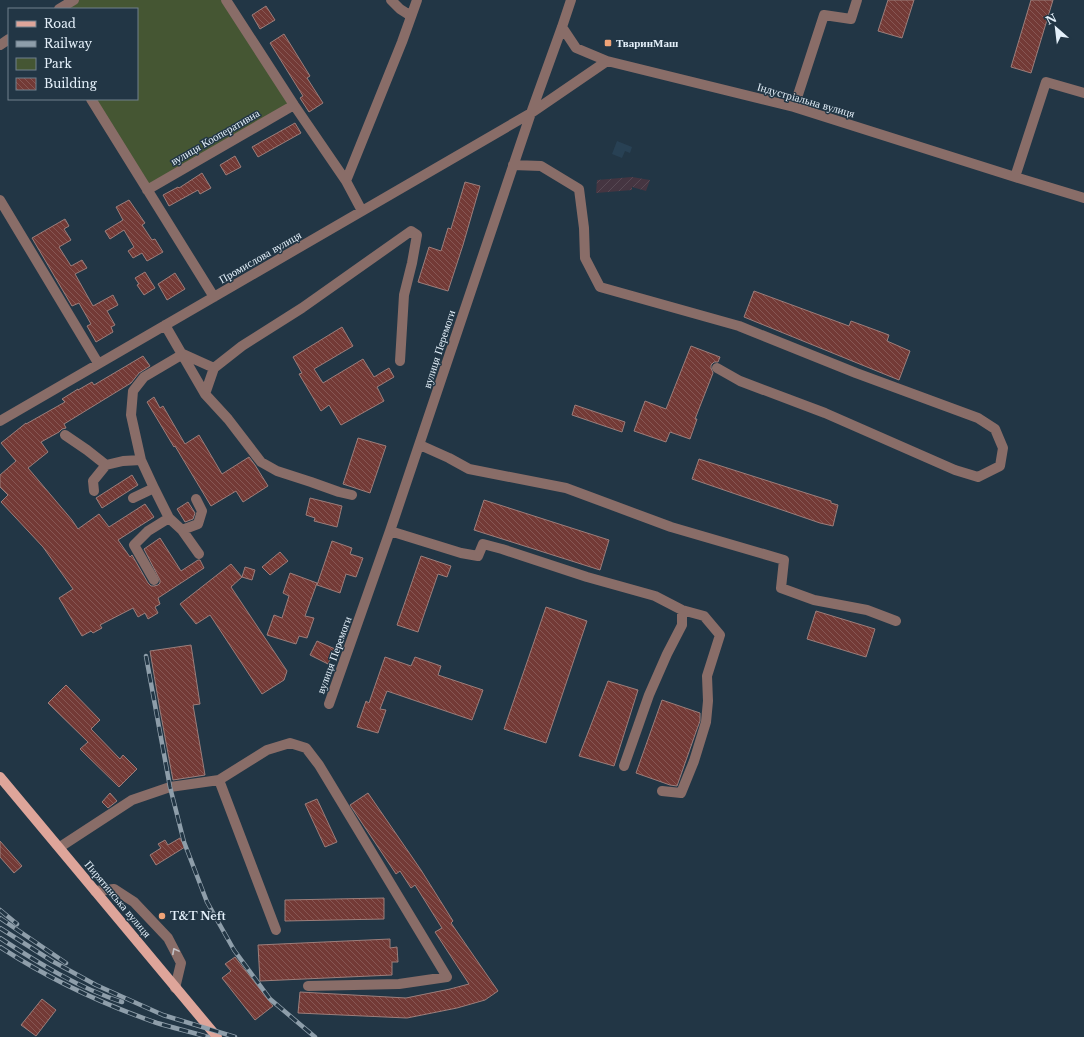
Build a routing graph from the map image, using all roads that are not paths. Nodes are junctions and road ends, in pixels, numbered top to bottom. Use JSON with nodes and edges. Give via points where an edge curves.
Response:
{"nodes":[{"id":1,"x":74,"y":0,"type":"edge"},
{"id":2,"x":226,"y":0,"type":"edge"},
{"id":3,"x":391,"y":0,"type":"edge"},
{"id":4,"x":417,"y":0,"type":"edge"},
{"id":5,"x":571,"y":0,"type":"edge"},
{"id":6,"x":857,"y":0,"type":"edge"},
{"id":7,"x":61,"y":8,"type":"edge"},
{"id":8,"x":411,"y":16,"type":"junction"},
{"id":9,"x":562,"y":27,"type":"junction"},
{"id":10,"x":607,"y":61,"type":"junction"},
{"id":11,"x":1084,"y":93,"type":"edge"},
{"id":12,"x":92,"y":100,"type":"edge"},
{"id":13,"x":294,"y":105,"type":"junction"},
{"id":14,"x":794,"y":107,"type":"junction"},
{"id":15,"x":531,"y":113,"type":"junction"},
{"id":16,"x":513,"y":165,"type":"junction"},
{"id":17,"x":1015,"y":177,"type":"junction"},
{"id":18,"x":346,"y":181,"type":"junction"},
{"id":19,"x":147,"y":190,"type":"junction"},
{"id":20,"x":1084,"y":198,"type":"edge"},
{"id":21,"x":0,"y":200,"type":"edge"},
{"id":22,"x":362,"y":211,"type":"junction"},
{"id":23,"x":214,"y":297,"type":"junction"},
{"id":24,"x":166,"y":325,"type":"junction"},
{"id":25,"x":183,"y":354,"type":"junction"},
{"id":26,"x":400,"y":361,"type":"dead end"},
{"id":27,"x":98,"y":363,"type":"junction"},
{"id":28,"x":214,"y":368,"type":"junction"},
{"id":29,"x":717,"y":368,"type":"dead end"},
{"id":30,"x":205,"y":394,"type":"junction"},
{"id":31,"x":0,"y":421,"type":"edge"},
{"id":32,"x":65,"y":435,"type":"dead end"},
{"id":33,"x":420,"y":445,"type":"junction"},
{"id":34,"x":141,"y":460,"type":"junction"},
{"id":35,"x":106,"y":465,"type":"junction"},
{"id":36,"x":154,"y":488,"type":"junction"},
{"id":37,"x":94,"y":491,"type":"dead end"},
{"id":38,"x":352,"y":495,"type":"dead end"},
{"id":39,"x":133,"y":498,"type":"dead end"},
{"id":40,"x":196,"y":499,"type":"dead end"},
{"id":41,"x":169,"y":518,"type":"junction"},
{"id":42,"x":182,"y":530,"type":"junction"},
{"id":43,"x":390,"y":531,"type":"junction"},
{"id":44,"x":198,"y":554,"type":"dead end"},
{"id":45,"x":154,"y":580,"type":"dead end"},
{"id":46,"x":682,"y":610,"type":"junction"},
{"id":47,"x":896,"y":622,"type":"dead end"},
{"id":48,"x":328,"y":704,"type":"dead end"},
{"id":49,"x":624,"y":766,"type":"dead end"},
{"id":50,"x":0,"y":777,"type":"edge"},
{"id":51,"x":219,"y":780,"type":"junction"},
{"id":52,"x":662,"y":791,"type":"dead end"},
{"id":53,"x":60,"y":848,"type":"junction"},
{"id":54,"x":95,"y":890,"type":"junction"},
{"id":55,"x":276,"y":930,"type":"dead end"},
{"id":56,"x":308,"y":986,"type":"dead end"},
{"id":57,"x":175,"y":988,"type":"junction"},
{"id":58,"x":217,"y":1037,"type":"edge"}],
"edges":[{"from":1,"to":7,"type":"street"},
{"from":2,"to":13,"type":"street"},
{"from":3,"to":8,"type":"street"},
{"from":4,"to":8,"type":"street"},
{"from":5,"to":9,"type":"street","name":"вулиця Перемоги"},
{"from":6,"to":14,"type":"street","via":[[851,19],[824,15]]},
{"from":8,"to":18,"type":"street"},
{"from":9,"to":10,"type":"street","name":"Індустріальна вулиця","via":[[576,48]]},
{"from":9,"to":15,"type":"street","name":"вулиця Перемоги"},
{"from":10,"to":14,"type":"street","name":"Індустріальна вулиця"},
{"from":10,"to":15,"type":"street"},
{"from":11,"to":17,"type":"street","via":[[1046,82]]},
{"from":12,"to":19,"type":"street"},
{"from":13,"to":18,"type":"street"},
{"from":13,"to":19,"type":"street","name":"вулиця Кооперативна"},
{"from":14,"to":17,"type":"street","name":"Індустріальна вулиця"},
{"from":15,"to":16,"type":"street","name":"вулиця Перемоги"},
{"from":15,"to":22,"type":"street","name":"Промислова вулиця"},
{"from":16,"to":29,"type":"street","via":[[541,166],[579,189],[585,258],[600,287],[739,326],[978,418],[995,429],[1003,448],[1000,466],[978,477],[956,470],[825,413],[740,380]]},
{"from":16,"to":33,"type":"street","name":"вулиця Перемоги"},
{"from":17,"to":20,"type":"street","name":"Індустріальна вулиця"},
{"from":18,"to":22,"type":"street"},
{"from":19,"to":23,"type":"street"},
{"from":21,"to":27,"type":"street"},
{"from":22,"to":23,"type":"street","name":"Промислова вулиця"},
{"from":23,"to":24,"type":"street","name":"Промислова вулиця"},
{"from":24,"to":25,"type":"street"},
{"from":24,"to":27,"type":"street","name":"Промислова вулиця"},
{"from":25,"to":28,"type":"street"},
{"from":25,"to":30,"type":"street"},
{"from":25,"to":34,"type":"street","via":[[144,377],[133,391],[131,415]]},
{"from":26,"to":28,"type":"street","via":[[404,295],[417,235],[411,231],[302,308],[242,346]]},
{"from":27,"to":31,"type":"street","name":"Промислова вулиця"},
{"from":28,"to":30,"type":"street"},
{"from":30,"to":38,"type":"street","via":[[261,462],[277,471]]},
{"from":32,"to":35,"type":"street"},
{"from":33,"to":43,"type":"street","name":"вулиця Перемоги"},
{"from":33,"to":47,"type":"street","via":[[470,469],[566,488],[671,527],[784,560],[781,588],[814,600],[867,610]]},
{"from":34,"to":35,"type":"street"},
{"from":34,"to":36,"type":"street"},
{"from":35,"to":37,"type":"street","via":[[93,481]]},
{"from":36,"to":39,"type":"street"},
{"from":36,"to":41,"type":"street"},
{"from":40,"to":42,"type":"street","via":[[202,511],[198,524]]},
{"from":41,"to":42,"type":"street"},
{"from":41,"to":45,"type":"street","via":[[148,531],[134,546]]},
{"from":42,"to":44,"type":"street"},
{"from":43,"to":46,"type":"street","via":[[478,556],[483,544],[502,549],[655,596]]},
{"from":43,"to":48,"type":"street","name":"вулиця Перемоги"},
{"from":46,"to":49,"type":"street","via":[[682,625],[649,695]]},
{"from":46,"to":52,"type":"street","via":[[704,616],[720,635],[707,676],[706,722],[694,761],[681,793]]},
{"from":50,"to":53,"type":"main road","name":"Пирятинська вулиця"},
{"from":51,"to":53,"type":"street","via":[[170,787],[132,800]]},
{"from":51,"to":55,"type":"street"},
{"from":51,"to":56,"type":"street","via":[[267,750],[290,743],[306,748],[319,765],[447,977],[399,984]]},
{"from":53,"to":54,"type":"main road","name":"Пирятинська вулиця"},
{"from":54,"to":57,"type":"main road","name":"Пирятинська вулиця"},
{"from":57,"to":54,"type":"street","one_way":true,"via":[[181,963],[168,938],[134,902],[114,889]]},
{"from":57,"to":58,"type":"main road","name":"Пирятинська вулиця"}]}
